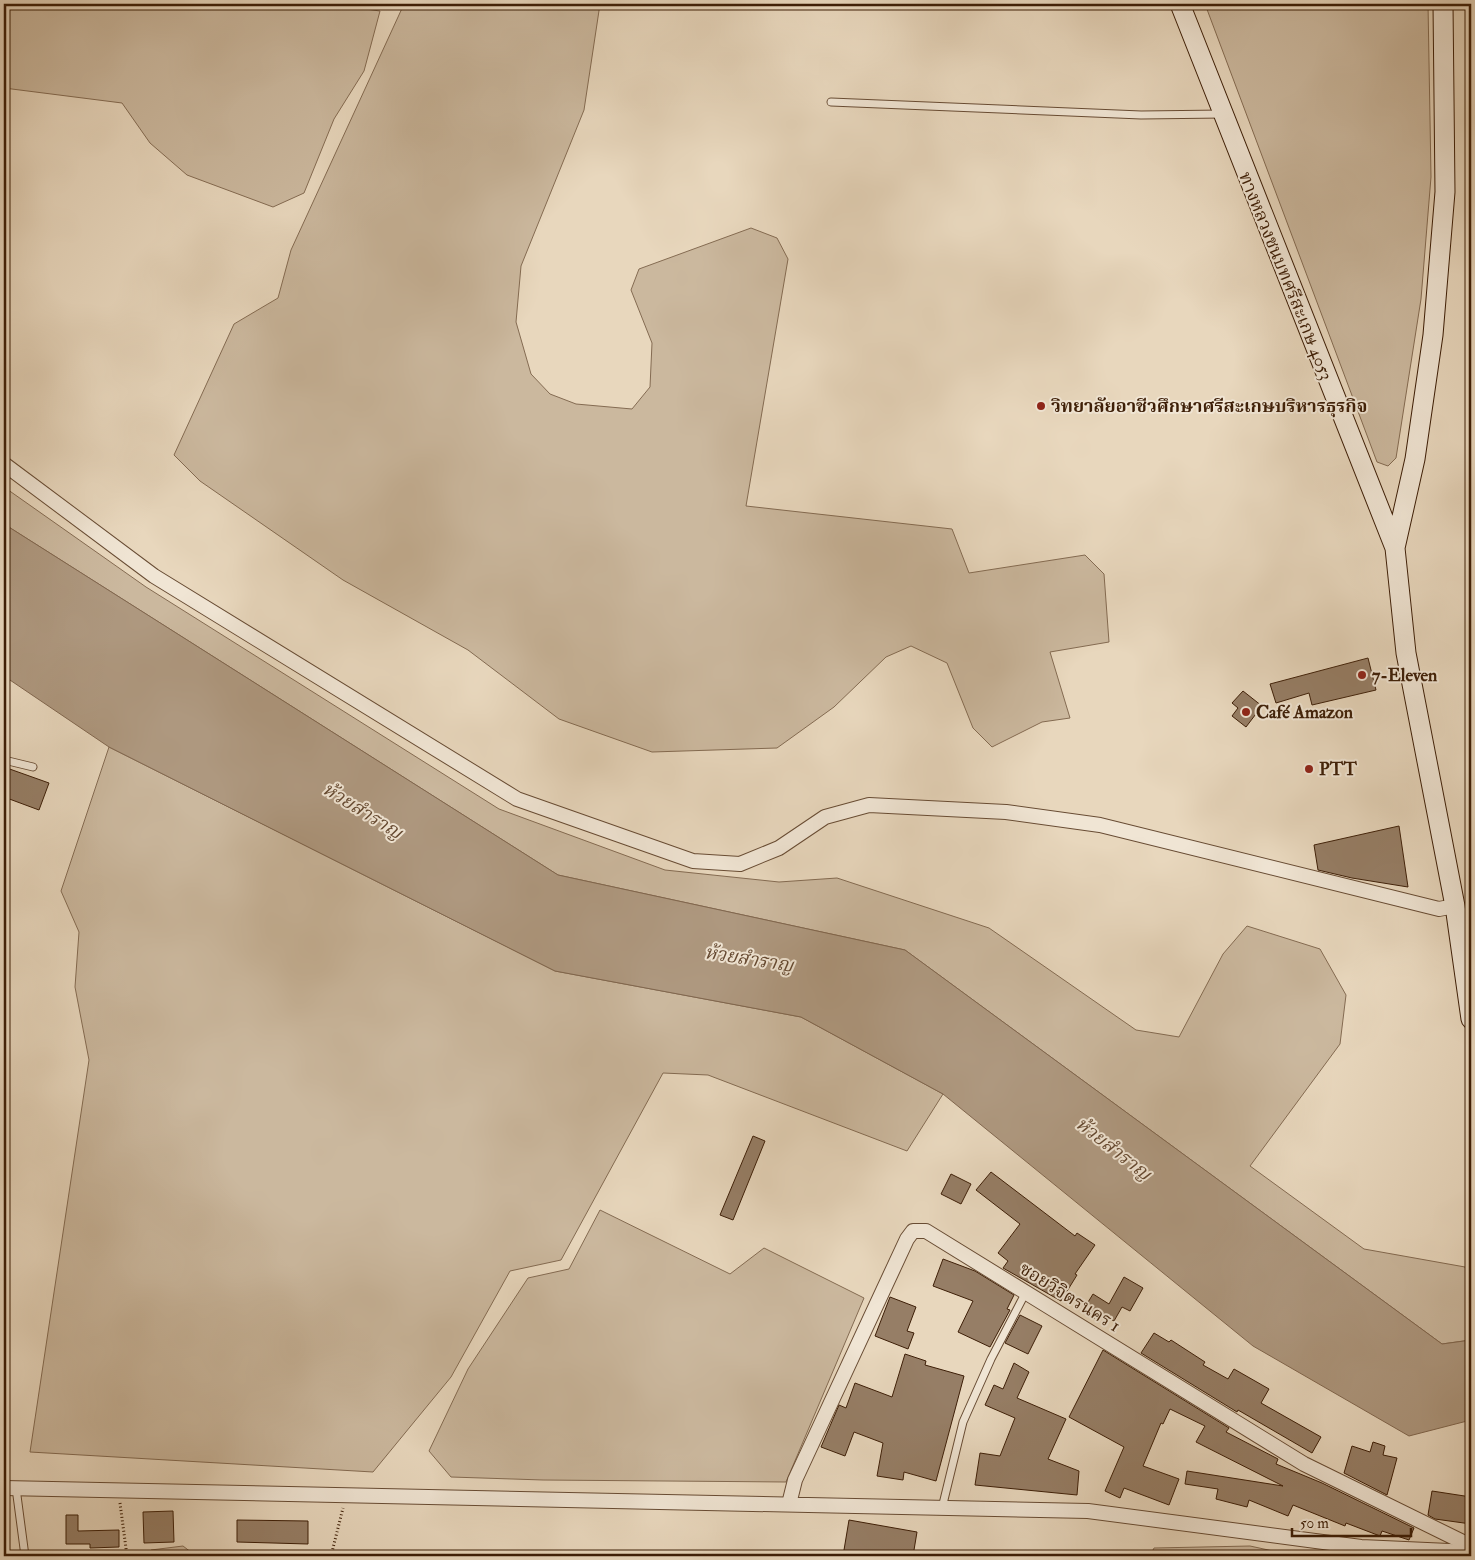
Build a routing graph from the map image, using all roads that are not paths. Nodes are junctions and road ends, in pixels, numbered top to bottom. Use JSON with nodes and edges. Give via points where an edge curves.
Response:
{"nodes":[{"id":1,"x":1180,"y":4,"type":"edge"},
{"id":2,"x":1443,"y":4,"type":"edge"},
{"id":3,"x":831,"y":102,"type":"dead end"},
{"id":4,"x":1223,"y":114,"type":"junction"},
{"id":5,"x":4,"y":464,"type":"edge"},
{"id":6,"x":1394,"y":548,"type":"junction"},
{"id":7,"x":4,"y":760,"type":"edge"},
{"id":8,"x":33,"y":767,"type":"dead end"},
{"id":9,"x":1455,"y":906,"type":"junction"},
{"id":10,"x":1471,"y":1019,"type":"edge"},
{"id":11,"x":1026,"y":1292,"type":"junction"},
{"id":12,"x":10,"y":1488,"type":"edge"},
{"id":13,"x":789,"y":1504,"type":"junction"},
{"id":14,"x":942,"y":1508,"type":"junction"},
{"id":15,"x":1471,"y":1546,"type":"edge"},
{"id":16,"x":1471,"y":1552,"type":"edge"},
{"id":17,"x":25,"y":1556,"type":"edge"}],
"edges":[{"from":1,"to":4,"type":"street","name":"ทางหลวงชนบทศรีสะเกษ 4053"},
{"from":2,"to":6,"type":"street","via":[[1445,192],[1433,335],[1415,459]]},
{"from":3,"to":4,"type":"lane","via":[[1141,115]]},
{"from":4,"to":6,"type":"street","name":"ทางหลวงชนบทศรีสะเกษ 4053"},
{"from":5,"to":9,"type":"street","via":[[154,576],[517,799],[693,861],[740,864],[780,848],[825,817],[869,805],[1006,812],[1100,825],[1439,909]]},
{"from":6,"to":9,"type":"street","via":[[1406,652]]},
{"from":7,"to":8,"type":"lane"},
{"from":9,"to":10,"type":"street"},
{"from":11,"to":13,"type":"street","name":"ซอยวิจิตรนคร 1","via":[[926,1231],[913,1231],[794,1480]]},
{"from":11,"to":14,"type":"lane","via":[[963,1422]]},
{"from":11,"to":15,"type":"street","name":"ซอยวิจิตรนคร 1","via":[[1304,1464]]},
{"from":12,"to":13,"type":"street"},
{"from":12,"to":17,"type":"lane"},
{"from":13,"to":14,"type":"street"},
{"from":14,"to":16,"type":"street","via":[[1088,1512],[1361,1547]]}]}
